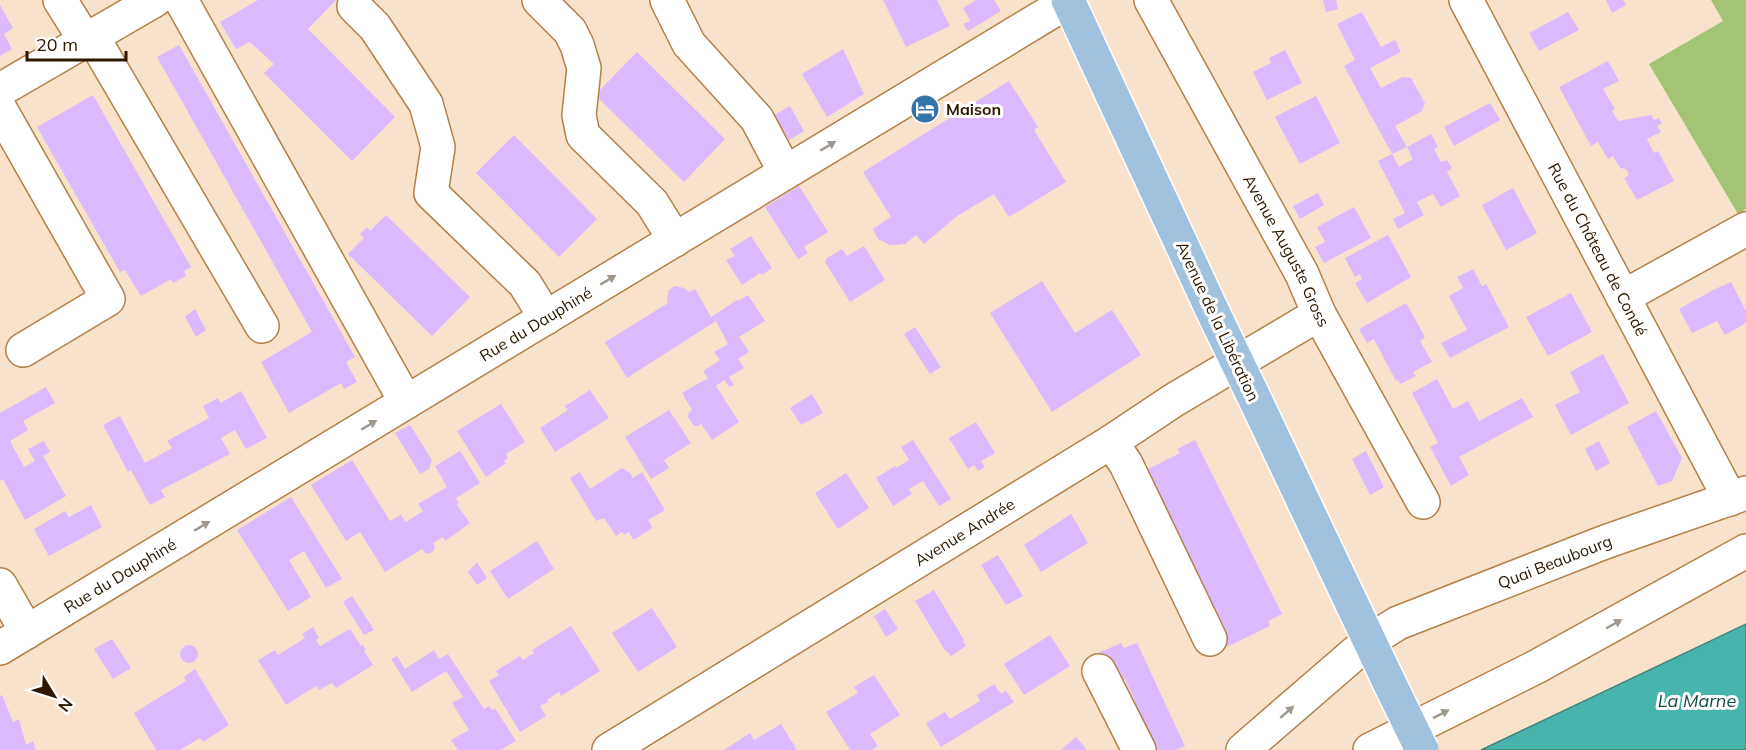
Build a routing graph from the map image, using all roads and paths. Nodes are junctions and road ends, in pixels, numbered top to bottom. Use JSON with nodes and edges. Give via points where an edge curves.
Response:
{"nodes":[{"id":1,"x":60,"y":0,"type":"edge"},
{"id":2,"x":156,"y":0,"type":"edge"},
{"id":3,"x":181,"y":0,"type":"edge"},
{"id":4,"x":539,"y":0,"type":"edge"},
{"id":5,"x":667,"y":0,"type":"edge"},
{"id":6,"x":1069,"y":0,"type":"edge"},
{"id":7,"x":1151,"y":0,"type":"edge"},
{"id":8,"x":1466,"y":0,"type":"edge"},
{"id":9,"x":354,"y":6,"type":"dead end"},
{"id":10,"x":88,"y":38,"type":"junction"},
{"id":11,"x":0,"y":90,"type":"edge"},
{"id":12,"x":0,"y":109,"type":"edge"},
{"id":13,"x":785,"y":172,"type":"junction"},
{"id":14,"x":1746,"y":229,"type":"edge"},
{"id":15,"x":675,"y":240,"type":"junction"},
{"id":16,"x":1623,"y":297,"type":"junction"},
{"id":17,"x":1319,"y":314,"type":"junction"},
{"id":18,"x":546,"y":318,"type":"junction"},
{"id":19,"x":262,"y":326,"type":"dead end"},
{"id":20,"x":23,"y":350,"type":"dead end"},
{"id":21,"x":406,"y":402,"type":"junction"},
{"id":22,"x":1103,"y":446,"type":"junction"},
{"id":23,"x":1738,"y":496,"type":"edge"},
{"id":24,"x":1423,"y":502,"type":"dead end"},
{"id":25,"x":1145,"y":526,"type":"dead end"},
{"id":26,"x":1746,"y":551,"type":"edge"},
{"id":27,"x":0,"y":585,"type":"edge"},
{"id":28,"x":1210,"y":639,"type":"dead end"},
{"id":29,"x":13,"y":640,"type":"edge"},
{"id":30,"x":1369,"y":641,"type":"junction"},
{"id":31,"x":1099,"y":671,"type":"dead end"},
{"id":32,"x":609,"y":750,"type":"edge"},
{"id":33,"x":1139,"y":750,"type":"edge"},
{"id":34,"x":1243,"y":750,"type":"edge"},
{"id":35,"x":1370,"y":750,"type":"edge"},
{"id":36,"x":1422,"y":750,"type":"edge"}],
"edges":[{"from":1,"to":10,"type":"street"},
{"from":2,"to":10,"type":"street"},
{"from":3,"to":21,"type":"street"},
{"from":4,"to":15,"type":"street","via":[[570,31],[577,45],[584,68],[579,115],[583,135],[652,203]]},
{"from":5,"to":13,"type":"street","via":[[689,44],[757,119]]},
{"from":13,"to":6,"type":"street","name":"Rue du Dauphiné","one_way":true},
{"from":6,"to":30,"type":"main road","name":"Avenue de la Libération","bridge":true},
{"from":7,"to":17,"type":"street","name":"Avenue Auguste Gross","via":[[1302,274]]},
{"from":8,"to":16,"type":"street","name":"Rue du Château de Condé"},
{"from":9,"to":18,"type":"street","via":[[375,27],[426,104],[438,147],[431,193],[525,284]]},
{"from":10,"to":11,"type":"street"},
{"from":10,"to":19,"type":"street"},
{"from":12,"to":20,"type":"street","via":[[108,299]]},
{"from":13,"to":15,"type":"street","name":"Rue du Dauphiné"},
{"from":14,"to":16,"type":"street"},
{"from":18,"to":15,"type":"street","name":"Rue du Dauphiné","one_way":true},
{"from":16,"to":23,"type":"street","name":"Rue du Château de Condé"},
{"from":17,"to":22,"type":"street","name":"Avenue Andrée"},
{"from":17,"to":24,"type":"street","name":"Avenue Auguste Gross"},
{"from":18,"to":21,"type":"street","name":"Rue du Dauphiné"},
{"from":29,"to":21,"type":"street","name":"Rue du Dauphiné","one_way":true},
{"from":22,"to":25,"type":"street","via":[[1126,517],[1134,525]]},
{"from":22,"to":28,"type":"street","via":[[1126,464]]},
{"from":22,"to":32,"type":"street","name":"Avenue Andrée"},
{"from":23,"to":30,"type":"street","name":"Quai Beaubourg","via":[[1605,542],[1398,622]]},
{"from":35,"to":26,"type":"street","one_way":true,"via":[[1536,667]]},
{"from":27,"to":29,"type":"street"},
{"from":34,"to":30,"type":"street","name":"Quai Beaubourg","one_way":true},
{"from":30,"to":36,"type":"main road","name":"Avenue de la Libération","bridge":true},
{"from":31,"to":33,"type":"street"}]}
